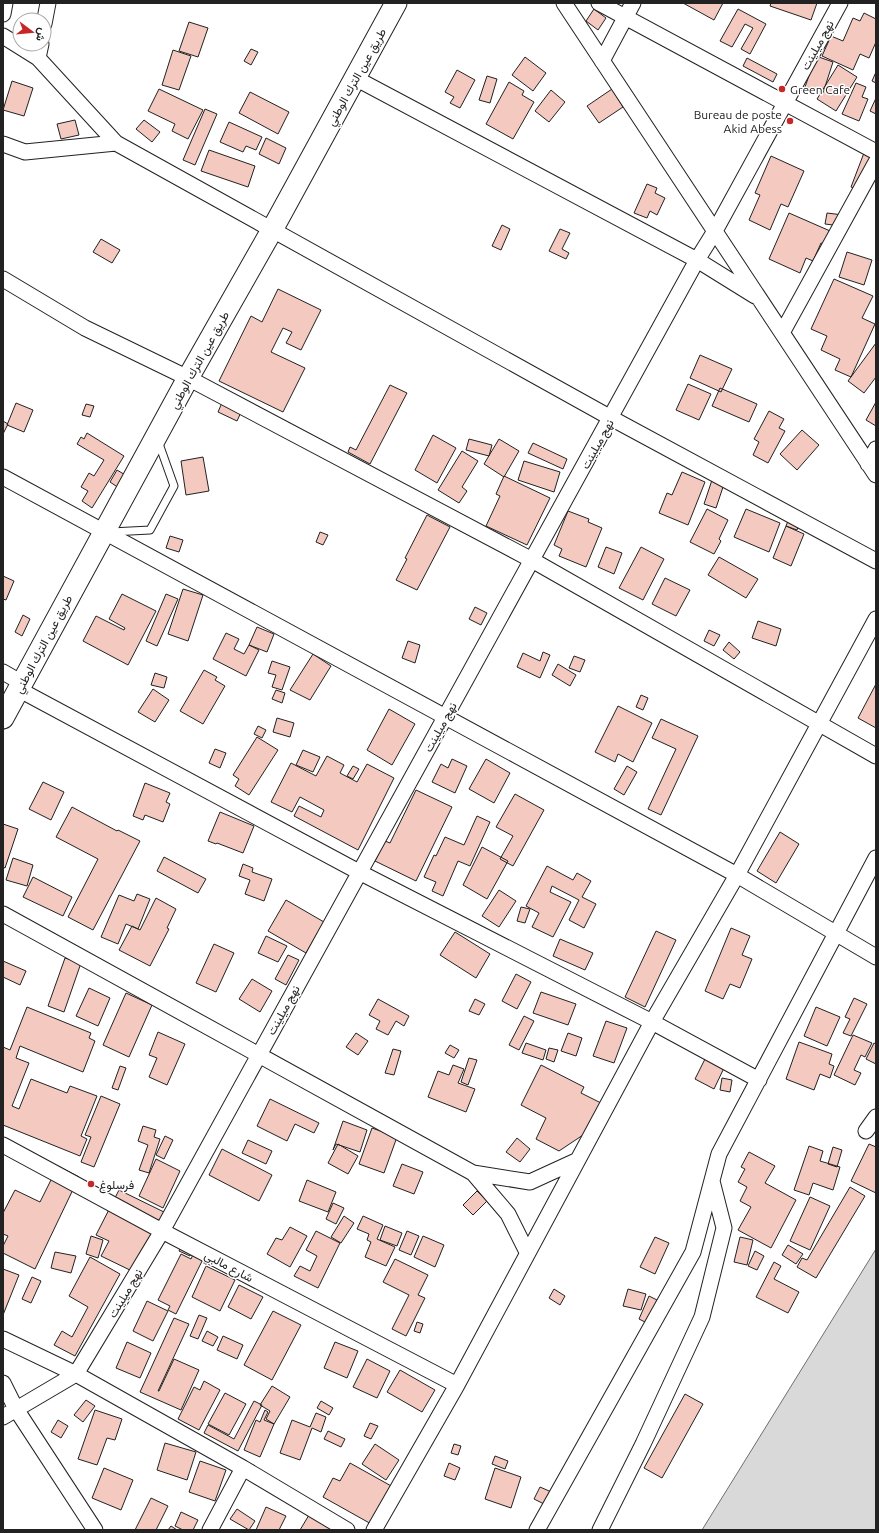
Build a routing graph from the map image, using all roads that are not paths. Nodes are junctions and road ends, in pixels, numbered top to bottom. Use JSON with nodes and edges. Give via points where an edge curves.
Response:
{"nodes":[{"id":1,"x":5,"y":3,"type":"edge"},
{"id":2,"x":396,"y":3,"type":"edge"},
{"id":3,"x":564,"y":3,"type":"edge"},
{"id":4,"x":599,"y":3,"type":"edge"},
{"id":5,"x":633,"y":3,"type":"edge"},
{"id":6,"x":840,"y":3,"type":"edge"},
{"id":7,"x":3,"y":14,"type":"edge"},
{"id":8,"x":625,"y":17,"type":"junction"},
{"id":9,"x":41,"y":52,"type":"edge"},
{"id":10,"x":602,"y":61,"type":"junction"},
{"id":11,"x":355,"y":78,"type":"junction"},
{"id":12,"x":785,"y":103,"type":"junction"},
{"id":13,"x":116,"y":143,"type":"junction"},
{"id":14,"x":3,"y":144,"type":"edge"},
{"id":15,"x":876,"y":152,"type":"edge"},
{"id":16,"x":876,"y":162,"type":"edge"},
{"id":17,"x":272,"y":230,"type":"junction"},
{"id":18,"x":714,"y":231,"type":"junction"},
{"id":19,"x":697,"y":260,"type":"junction"},
{"id":20,"x":3,"y":279,"type":"edge"},
{"id":21,"x":759,"y":299,"type":"junction"},
{"id":22,"x":782,"y":333,"type":"junction"},
{"id":23,"x":188,"y":378,"type":"junction"},
{"id":24,"x":611,"y":418,"type":"junction"},
{"id":25,"x":156,"y":436,"type":"junction"},
{"id":26,"x":876,"y":449,"type":"edge"},
{"id":27,"x":872,"y":469,"type":"edge"},
{"id":28,"x":3,"y":477,"type":"edge"},
{"id":29,"x":103,"y":532,"type":"junction"},
{"id":30,"x":532,"y":560,"type":"junction"},
{"id":31,"x":876,"y":561,"type":"edge"},
{"id":32,"x":876,"y":619,"type":"edge"},
{"id":33,"x":3,"y":672,"type":"edge"},
{"id":34,"x":20,"y":686,"type":"junction"},
{"id":35,"x":5,"y":711,"type":"edge"},
{"id":36,"x":445,"y":717,"type":"junction"},
{"id":37,"x":820,"y":723,"type":"junction"},
{"id":38,"x":876,"y":756,"type":"edge"},
{"id":39,"x":876,"y":858,"type":"edge"},
{"id":40,"x":359,"y":872,"type":"junction"},
{"id":41,"x":737,"y":875,"type":"junction"},
{"id":42,"x":3,"y":914,"type":"edge"},
{"id":43,"x":835,"y":933,"type":"junction"},
{"id":44,"x":876,"y":957,"type":"edge"},
{"id":45,"x":652,"y":1022,"type":"junction"},
{"id":46,"x":258,"y":1055,"type":"junction"},
{"id":47,"x":759,"y":1080,"type":"junction"},
{"id":48,"x":876,"y":1117,"type":"edge"},
{"id":49,"x":866,"y":1131,"type":"dead end"},
{"id":50,"x":3,"y":1145,"type":"edge"},
{"id":51,"x":578,"y":1160,"type":"junction"},
{"id":52,"x":472,"y":1173,"type":"junction"},
{"id":53,"x":712,"y":1180,"type":"junction"},
{"id":54,"x":162,"y":1231,"type":"junction"},
{"id":55,"x":527,"y":1252,"type":"junction"},
{"id":56,"x":3,"y":1339,"type":"edge"},
{"id":57,"x":76,"y":1374,"type":"junction"},
{"id":58,"x":3,"y":1383,"type":"edge"},
{"id":59,"x":457,"y":1385,"type":"junction"},
{"id":60,"x":16,"y":1409,"type":"junction"},
{"id":61,"x":3,"y":1417,"type":"edge"},
{"id":62,"x":243,"y":1468,"type":"junction"},
{"id":63,"x":95,"y":1530,"type":"edge"},
{"id":64,"x":210,"y":1530,"type":"edge"},
{"id":65,"x":347,"y":1530,"type":"edge"},
{"id":66,"x":374,"y":1530,"type":"edge"},
{"id":67,"x":537,"y":1530,"type":"edge"},
{"id":68,"x":600,"y":1530,"type":"edge"}],
"edges":[{"from":1,"to":7,"type":"street"},
{"from":2,"to":11,"type":"main road","name":"طريق عين الترك الوطني"},
{"from":3,"to":10,"type":"street"},
{"from":4,"to":8,"type":"street"},
{"from":5,"to":8,"type":"street"},
{"from":6,"to":12,"type":"street","name":"نهج ميلينت"},
{"from":8,"to":10,"type":"street"},
{"from":8,"to":12,"type":"street"},
{"from":9,"to":13,"type":"street"},
{"from":10,"to":18,"type":"street"},
{"from":11,"to":17,"type":"main road","name":"طريق عين الترك الوطني"},
{"from":11,"to":19,"type":"street"},
{"from":12,"to":15,"type":"street"},
{"from":12,"to":18,"type":"street","name":"نهج ميلينت"},
{"from":13,"to":14,"type":"street","via":[[25,152]]},
{"from":13,"to":17,"type":"street"},
{"from":16,"to":22,"type":"street"},
{"from":17,"to":23,"type":"main road","name":"طريق عين الترك الوطني"},
{"from":17,"to":24,"type":"street"},
{"from":18,"to":19,"type":"street","name":"نهج ميلينت"},
{"from":18,"to":21,"type":"street"},
{"from":19,"to":21,"type":"street"},
{"from":19,"to":24,"type":"street","name":"نهج ميلينت"},
{"from":20,"to":23,"type":"street","via":[[85,328]]},
{"from":21,"to":22,"type":"street"},
{"from":22,"to":27,"type":"street"},
{"from":23,"to":25,"type":"main road","name":"طريق عين الترك الوطني"},
{"from":23,"to":30,"type":"street"},
{"from":24,"to":30,"type":"street","name":"نهج ميلينت"},
{"from":24,"to":31,"type":"street"},
{"from":25,"to":29,"type":"main road","name":"طريق عين الترك الوطني"},
{"from":25,"to":29,"type":"lane","via":[[174,486],[150,530]]},
{"from":26,"to":27,"type":"street"},
{"from":28,"to":29,"type":"street"},
{"from":29,"to":34,"type":"main road","name":"طريق عين الترك الوطني"},
{"from":29,"to":36,"type":"street"},
{"from":30,"to":36,"type":"street","name":"نهج ميلينت"},
{"from":30,"to":37,"type":"street"},
{"from":32,"to":37,"type":"street"},
{"from":33,"to":34,"type":"street"},
{"from":34,"to":35,"type":"main road","name":"طريق عين الترك الوطني"},
{"from":34,"to":40,"type":"street"},
{"from":36,"to":40,"type":"street","name":"نهج ميلينت"},
{"from":36,"to":41,"type":"street"},
{"from":37,"to":38,"type":"street"},
{"from":37,"to":41,"type":"street"},
{"from":39,"to":43,"type":"street"},
{"from":40,"to":45,"type":"street"},
{"from":40,"to":46,"type":"street","name":"نهج ميلينت"},
{"from":41,"to":43,"type":"street"},
{"from":41,"to":45,"type":"street"},
{"from":42,"to":46,"type":"street"},
{"from":43,"to":44,"type":"street"},
{"from":43,"to":47,"type":"street"},
{"from":45,"to":47,"type":"street"},
{"from":45,"to":51,"type":"street"},
{"from":46,"to":52,"type":"street"},
{"from":46,"to":54,"type":"street","name":"نهج ميلينت"},
{"from":47,"to":53,"type":"street","via":[[719,1154]]},
{"from":48,"to":49,"type":"street"},
{"from":50,"to":54,"type":"street","name":"شارع مالبي"},
{"from":51,"to":52,"type":"street","via":[[530,1182]]},
{"from":51,"to":55,"type":"street"},
{"from":52,"to":55,"type":"street","via":[[508,1214]]},
{"from":53,"to":67,"type":"street","via":[[693,1252]]},
{"from":53,"to":68,"type":"street","via":[[724,1228],[702,1317],[644,1444]]},
{"from":54,"to":57,"type":"street","name":"نهج ميلينت"},
{"from":54,"to":59,"type":"street","name":"شارع مالبي"},
{"from":55,"to":59,"type":"street"},
{"from":56,"to":57,"type":"street"},
{"from":57,"to":60,"type":"street","name":"نهج ميلينت"},
{"from":57,"to":62,"type":"street"},
{"from":58,"to":60,"type":"street"},
{"from":59,"to":66,"type":"street"},
{"from":60,"to":61,"type":"street","name":"نهج ميلينت"},
{"from":60,"to":63,"type":"street"},
{"from":62,"to":64,"type":"street"},
{"from":62,"to":65,"type":"street"}]}
